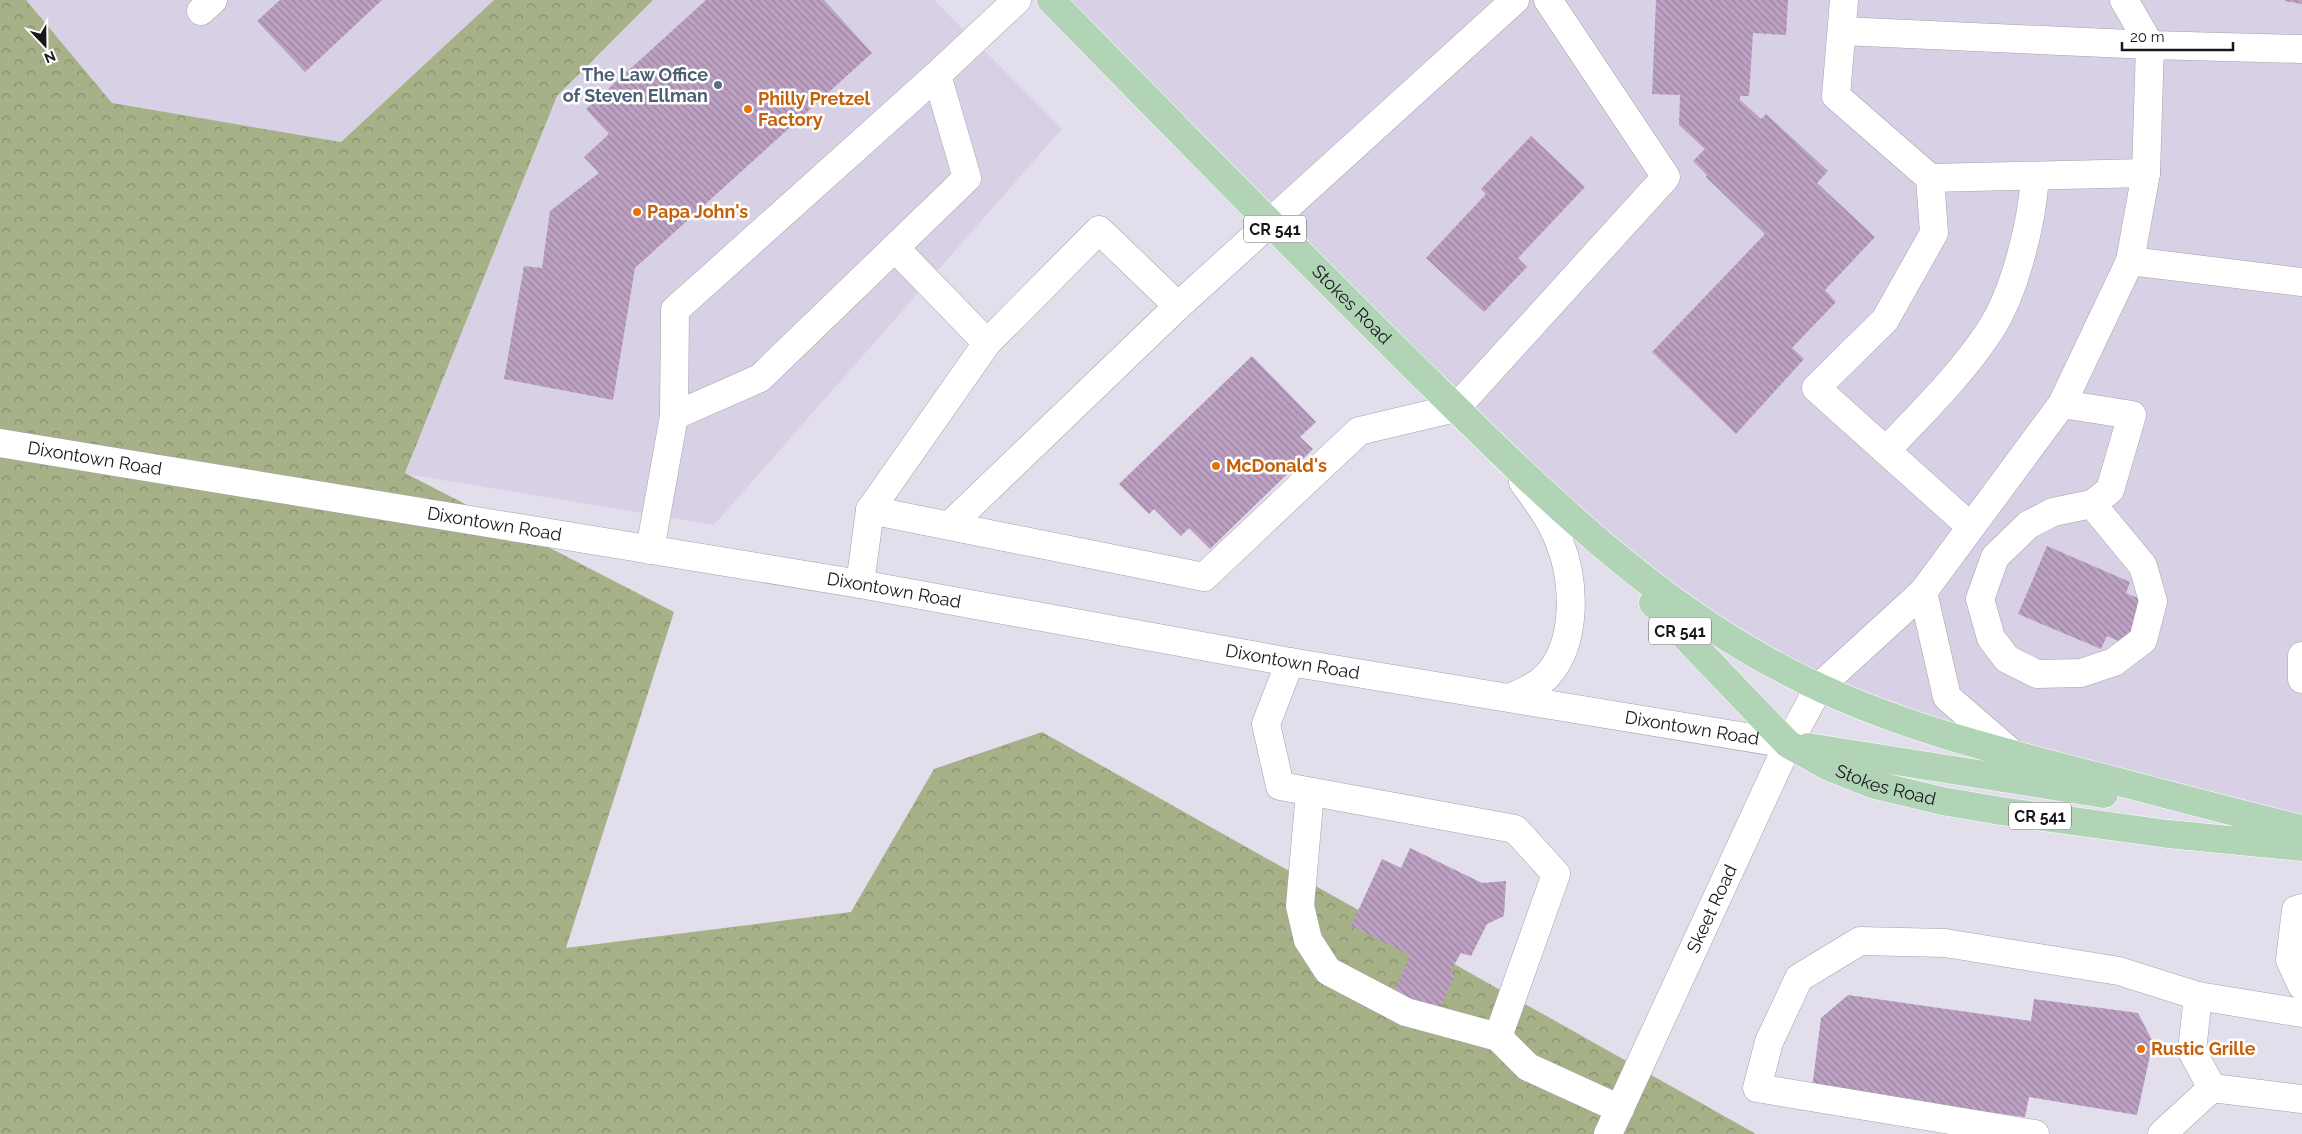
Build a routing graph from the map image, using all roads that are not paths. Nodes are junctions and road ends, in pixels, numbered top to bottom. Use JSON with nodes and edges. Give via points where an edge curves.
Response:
{"nodes":[{"id":1,"x":1018,"y":0,"type":"edge"},
{"id":2,"x":1051,"y":0,"type":"edge"},
{"id":3,"x":1515,"y":0,"type":"edge"},
{"id":4,"x":1548,"y":0,"type":"edge"},
{"id":5,"x":1844,"y":0,"type":"edge"},
{"id":6,"x":2124,"y":0,"type":"edge"},
{"id":7,"x":1842,"y":31,"type":"junction"},
{"id":8,"x":2150,"y":46,"type":"junction"},
{"id":9,"x":2302,"y":49,"type":"edge"},
{"id":10,"x":937,"y":75,"type":"junction"},
{"id":11,"x":2146,"y":173,"type":"junction"},
{"id":12,"x":2035,"y":176,"type":"junction"},
{"id":13,"x":1930,"y":178,"type":"junction"},
{"id":14,"x":1269,"y":223,"type":"junction"},
{"id":15,"x":895,"y":248,"type":"junction"},
{"id":16,"x":2130,"y":261,"type":"junction"},
{"id":17,"x":2302,"y":282,"type":"edge"},
{"id":18,"x":1178,"y":306,"type":"junction"},
{"id":19,"x":987,"y":343,"type":"junction"},
{"id":20,"x":2062,"y":404,"type":"junction"},
{"id":21,"x":1456,"y":408,"type":"junction"},
{"id":22,"x":674,"y":416,"type":"junction"},
{"id":23,"x":0,"y":443,"type":"edge"},
{"id":24,"x":1886,"y":451,"type":"junction"},
{"id":25,"x":1504,"y":455,"type":"junction"},
{"id":26,"x":2092,"y":504,"type":"junction"},
{"id":27,"x":870,"y":510,"type":"junction"},
{"id":28,"x":1572,"y":518,"type":"junction"},
{"id":29,"x":950,"y":525,"type":"junction"},
{"id":30,"x":1971,"y":527,"type":"junction"},
{"id":31,"x":650,"y":550,"type":"junction"},
{"id":32,"x":860,"y":584,"type":"junction"},
{"id":33,"x":1923,"y":592,"type":"junction"},
{"id":34,"x":2302,"y":656,"type":"edge"},
{"id":35,"x":1290,"y":662,"type":"junction"},
{"id":36,"x":2302,"y":678,"type":"edge"},
{"id":37,"x":1819,"y":687,"type":"junction"},
{"id":38,"x":1511,"y":697,"type":"junction"},
{"id":39,"x":1788,"y":744,"type":"junction"},
{"id":40,"x":2013,"y":754,"type":"junction"},
{"id":41,"x":1310,"y":792,"type":"junction"},
{"id":42,"x":2263,"y":820,"type":"junction"},
{"id":43,"x":2302,"y":829,"type":"edge"},
{"id":44,"x":2302,"y":847,"type":"edge"},
{"id":45,"x":2302,"y":908,"type":"edge"},
{"id":46,"x":2302,"y":986,"type":"edge"},
{"id":47,"x":2198,"y":996,"type":"junction"},
{"id":48,"x":2302,"y":1013,"type":"edge"},
{"id":49,"x":1498,"y":1037,"type":"junction"},
{"id":50,"x":2212,"y":1088,"type":"junction"},
{"id":51,"x":2302,"y":1098,"type":"edge"},
{"id":52,"x":1620,"y":1108,"type":"junction"},
{"id":53,"x":1608,"y":1134,"type":"edge"},
{"id":54,"x":2035,"y":1134,"type":"edge"},
{"id":55,"x":2162,"y":1134,"type":"edge"}],
"edges":[{"from":1,"to":10,"type":"street"},
{"from":2,"to":14,"type":"main road","name":"Stokes Road","number":"CR 541"},
{"from":3,"to":14,"type":"street"},
{"from":4,"to":21,"type":"street","via":[[1666,176]]},
{"from":5,"to":7,"type":"street"},
{"from":6,"to":8,"type":"street"},
{"from":7,"to":8,"type":"street"},
{"from":7,"to":13,"type":"street","via":[[1836,96]]},
{"from":8,"to":9,"type":"street"},
{"from":8,"to":11,"type":"street","name":"Skeet Road"},
{"from":10,"to":15,"type":"street","via":[[967,178]]},
{"from":10,"to":22,"type":"street","via":[[675,310]]},
{"from":11,"to":12,"type":"street"},
{"from":11,"to":16,"type":"street","name":"Skeet Road"},
{"from":12,"to":13,"type":"street"},
{"from":12,"to":24,"type":"street","via":[[2034,207],[2022,250],[2008,295],[1990,330],[1970,360]]},
{"from":13,"to":24,"type":"street","via":[[1934,233],[1885,320],[1816,388]]},
{"from":14,"to":18,"type":"street"},
{"from":14,"to":21,"type":"main road","name":"Stokes Road","number":"CR 541"},
{"from":15,"to":19,"type":"street"},
{"from":15,"to":22,"type":"street","via":[[760,378]]},
{"from":16,"to":17,"type":"street"},
{"from":16,"to":20,"type":"street","name":"Skeet Road"},
{"from":18,"to":19,"type":"street","via":[[1099,230]]},
{"from":18,"to":29,"type":"street"},
{"from":19,"to":27,"type":"street"},
{"from":20,"to":26,"type":"street","via":[[2132,415],[2110,490]]},
{"from":20,"to":30,"type":"street","name":"Skeet Road"},
{"from":21,"to":25,"type":"main road","name":"Stokes Road","number":"CR 541"},
{"from":21,"to":29,"type":"street","via":[[1359,431],[1204,577]]},
{"from":22,"to":31,"type":"street"},
{"from":23,"to":31,"type":"street","name":"Dixontown Road"},
{"from":24,"to":30,"type":"street"},
{"from":25,"to":28,"type":"main road","name":"Stokes Road","number":"CR 541"},
{"from":25,"to":38,"type":"street","via":[[1544,512],[1559,541],[1572,604],[1559,656],[1547,675],[1530,689]]},
{"from":26,"to":26,"type":"street","via":[[2053,512],[2028,525],[1995,557],[1980,599],[1991,638],[2007,659],[2037,674],[2081,673],[2114,662],[2142,640],[2153,601],[2143,566]]},
{"from":27,"to":29,"type":"street"},
{"from":27,"to":32,"type":"street"},
{"from":28,"to":37,"type":"main road","name":"Stokes Road","number":"CR 541","via":[[1680,607],[1736,644]]},
{"from":28,"to":39,"type":"main road","name":"Stokes Road","number":"CR 541"},
{"from":30,"to":33,"type":"street","name":"Skeet Road"},
{"from":31,"to":32,"type":"street","name":"Dixontown Road"},
{"from":32,"to":35,"type":"street","name":"Dixontown Road"},
{"from":33,"to":37,"type":"street","name":"Skeet Road"},
{"from":33,"to":40,"type":"street","via":[[1947,697]]},
{"from":34,"to":36,"type":"street"},
{"from":35,"to":38,"type":"street","name":"Dixontown Road"},
{"from":35,"to":41,"type":"street","via":[[1266,724],[1280,786]]},
{"from":37,"to":39,"type":"street","name":"Skeet Road"},
{"from":37,"to":40,"type":"main road","name":"Stokes Road","number":"CR 541","via":[[1912,724]]},
{"from":38,"to":39,"type":"street","name":"Dixontown Road"},
{"from":39,"to":42,"type":"main road"},
{"from":39,"to":44,"type":"main road","name":"Stokes Road","number":"CR 541","via":[[1829,767],[1875,785],[1942,801],[2168,834]]},
{"from":39,"to":52,"type":"street","name":"Skeet Road"},
{"from":40,"to":42,"type":"main road","name":"Stokes Road","number":"CR 541"},
{"from":41,"to":49,"type":"street","via":[[1300,906],[1308,940],[1328,971],[1406,1012]]},
{"from":41,"to":49,"type":"street","via":[[1515,829],[1556,874]]},
{"from":42,"to":43,"type":"main road","name":"Stokes Road","number":"CR 541"},
{"from":45,"to":46,"type":"street","via":[[2296,910],[2290,960]]},
{"from":47,"to":48,"type":"street"},
{"from":47,"to":50,"type":"street","via":[[2192,1050]]},
{"from":47,"to":54,"type":"street","via":[[2119,971],[1945,944],[1860,941],[1799,978],[1769,1042],[1757,1088]]},
{"from":49,"to":52,"type":"street","via":[[1528,1067]]},
{"from":50,"to":51,"type":"street"},
{"from":50,"to":55,"type":"street"},
{"from":52,"to":53,"type":"street","name":"Skeet Road"}]}
